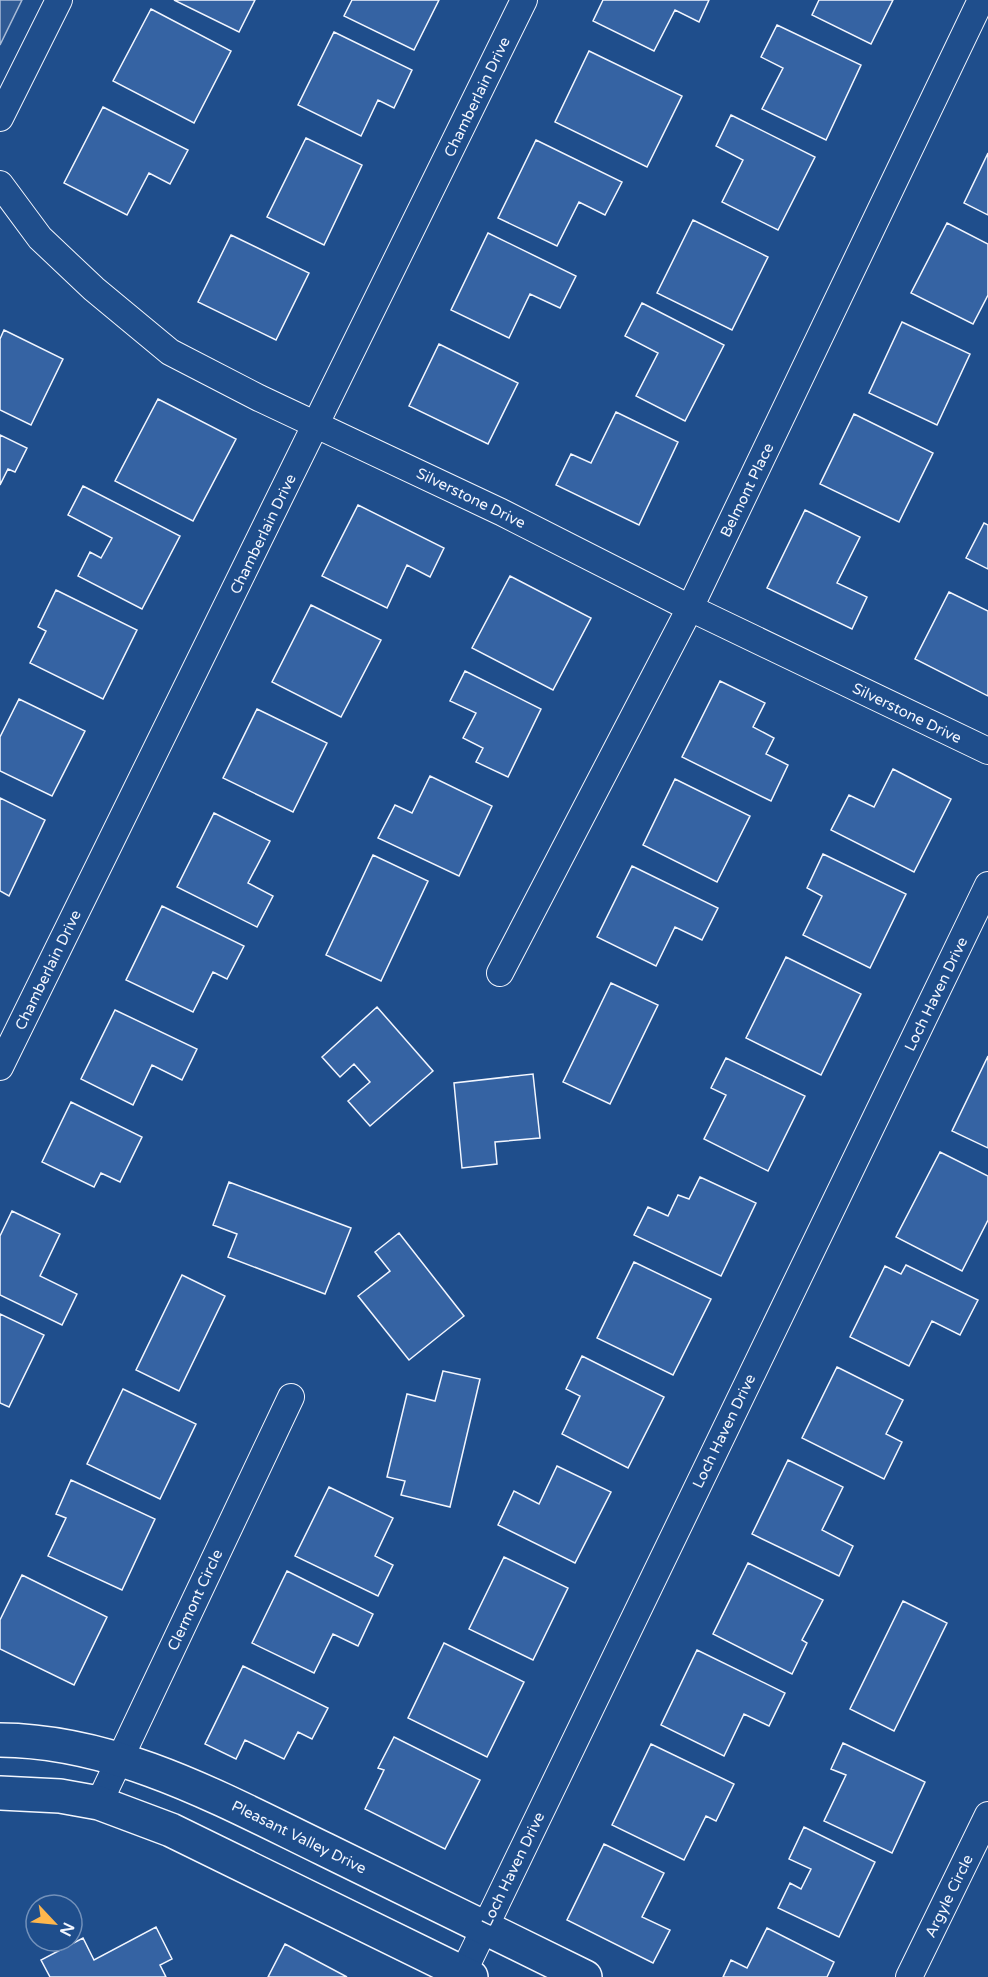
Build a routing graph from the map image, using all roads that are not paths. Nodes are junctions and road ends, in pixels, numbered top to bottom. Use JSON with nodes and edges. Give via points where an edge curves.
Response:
{"nodes":[{"id":1,"x":59,"y":0,"type":"edge"},
{"id":2,"x":524,"y":0,"type":"edge"},
{"id":3,"x":981,"y":0,"type":"edge"},
{"id":4,"x":0,"y":118,"type":"edge"},
{"id":5,"x":0,"y":184,"type":"edge"},
{"id":6,"x":316,"y":424,"type":"junction"},
{"id":7,"x":690,"y":608,"type":"junction"},
{"id":8,"x":988,"y":751,"type":"edge"},
{"id":9,"x":988,"y":885,"type":"edge"},
{"id":10,"x":500,"y":973,"type":"dead end"},
{"id":11,"x":0,"y":1067,"type":"edge"},
{"id":12,"x":291,"y":1397,"type":"dead end"},
{"id":13,"x":0,"y":1740,"type":"edge"},
{"id":14,"x":119,"y":1759,"type":"junction"},
{"id":15,"x":0,"y":1792,"type":"edge"},
{"id":16,"x":99,"y":1803,"type":"junction"},
{"id":17,"x":988,"y":1815,"type":"edge"},
{"id":18,"x":484,"y":1928,"type":"junction"},
{"id":19,"x":465,"y":1976,"type":"edge"},
{"id":20,"x":585,"y":1977,"type":"edge"},
{"id":21,"x":909,"y":1977,"type":"edge"}],
"edges":[{"from":1,"to":4,"type":"street"},
{"from":2,"to":6,"type":"street","name":"Chamberlain Drive"},
{"from":3,"to":7,"type":"street","name":"Belmont Place"},
{"from":5,"to":6,"type":"street","name":"Silverstone Drive","via":[[40,238],[170,352]]},
{"from":6,"to":7,"type":"street","name":"Silverstone Drive"},
{"from":6,"to":11,"type":"street","name":"Chamberlain Drive"},
{"from":7,"to":8,"type":"street","name":"Silverstone Drive"},
{"from":7,"to":10,"type":"street","name":"Belmont Place"},
{"from":9,"to":18,"type":"street","name":"Loch Haven Drive"},
{"from":12,"to":14,"type":"street","name":"Clermont Circle"},
{"from":13,"to":14,"type":"street","name":"Pleasant Valley Drive","via":[[29,1740]]},
{"from":14,"to":16,"type":"street","name":"Clermont Circle"},
{"from":14,"to":18,"type":"street","name":"Pleasant Valley Drive","via":[[195,1786]]},
{"from":15,"to":16,"type":"street"},
{"from":16,"to":19,"type":"street","via":[[171,1830]]},
{"from":17,"to":21,"type":"street","name":"Argyle Circle"},
{"from":18,"to":19,"type":"street","name":"Loch Haven Drive"},
{"from":18,"to":20,"type":"street","name":"Pleasant Valley Drive"}]}
